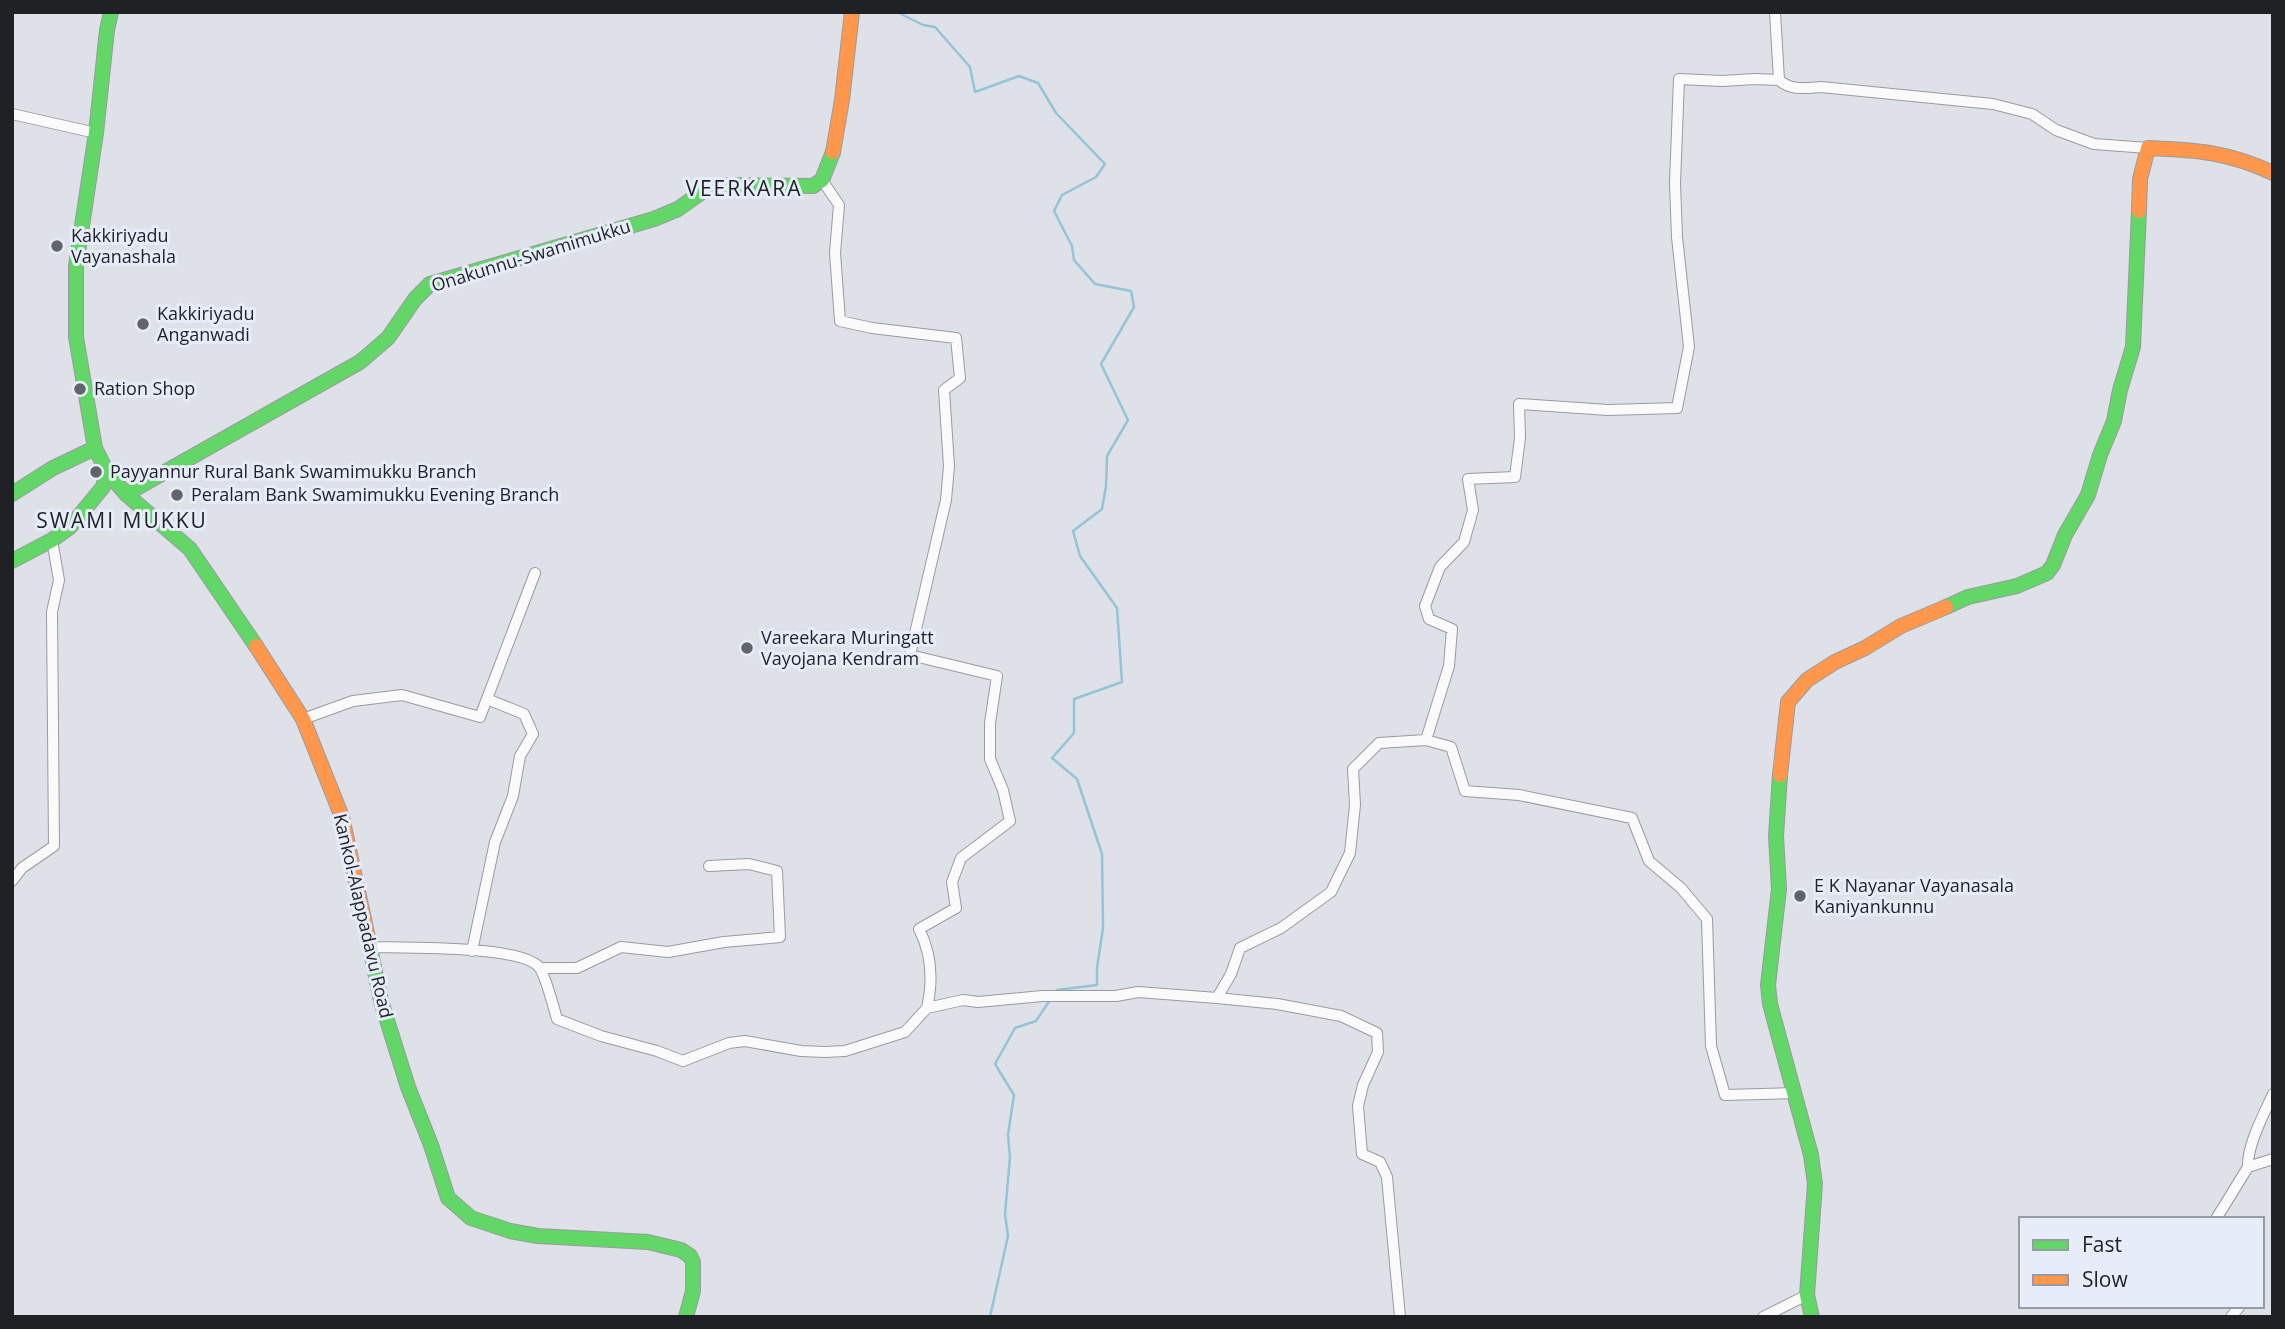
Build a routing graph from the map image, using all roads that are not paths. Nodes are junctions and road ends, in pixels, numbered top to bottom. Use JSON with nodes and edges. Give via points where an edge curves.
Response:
{"nodes":[{"id":1,"x":111,"y":12,"type":"edge"},
{"id":2,"x":852,"y":12,"type":"edge"},
{"id":3,"x":1775,"y":12,"type":"edge"},
{"id":4,"x":1780,"y":80,"type":"junction"},
{"id":5,"x":12,"y":114,"type":"edge"},
{"id":6,"x":96,"y":133,"type":"junction"},
{"id":7,"x":2148,"y":148,"type":"junction"},
{"id":8,"x":2273,"y":173,"type":"edge"},
{"id":9,"x":822,"y":180,"type":"junction"},
{"id":10,"x":95,"y":448,"type":"junction"},
{"id":11,"x":107,"y":472,"type":"junction"},
{"id":12,"x":12,"y":494,"type":"edge"},
{"id":13,"x":126,"y":494,"type":"junction"},
{"id":14,"x":52,"y":540,"type":"junction"},
{"id":15,"x":12,"y":561,"type":"edge"},
{"id":16,"x":535,"y":573,"type":"dead end"},
{"id":17,"x":487,"y":699,"type":"junction"},
{"id":18,"x":303,"y":719,"type":"junction"},
{"id":19,"x":1426,"y":740,"type":"junction"},
{"id":20,"x":709,"y":866,"type":"dead end"},
{"id":21,"x":12,"y":881,"type":"edge"},
{"id":22,"x":369,"y":947,"type":"junction"},
{"id":23,"x":472,"y":951,"type":"junction"},
{"id":24,"x":540,"y":968,"type":"junction"},
{"id":25,"x":1217,"y":998,"type":"junction"},
{"id":26,"x":927,"y":1008,"type":"junction"},
{"id":27,"x":1794,"y":1093,"type":"junction"},
{"id":28,"x":2273,"y":1094,"type":"edge"},
{"id":29,"x":2273,"y":1159,"type":"edge"},
{"id":30,"x":2248,"y":1167,"type":"junction"},
{"id":31,"x":2217,"y":1217,"type":"edge"},
{"id":32,"x":1807,"y":1295,"type":"junction"},
{"id":33,"x":686,"y":1317,"type":"edge"},
{"id":34,"x":1400,"y":1317,"type":"edge"},
{"id":35,"x":1763,"y":1317,"type":"edge"},
{"id":36,"x":1812,"y":1317,"type":"edge"}],
"edges":[{"from":1,"to":6,"type":"main road","name":"Kankol-Alappadavu Road"},
{"from":2,"to":9,"type":"main road","via":[[838,133]]},
{"from":3,"to":4,"type":"street"},
{"from":4,"to":7,"type":"street","via":[[1793,88],[1993,104],[2032,114],[2056,130],[2094,144]]},
{"from":4,"to":19,"type":"street","via":[[1679,79],[1677,237],[1689,347],[1677,408],[1608,410],[1519,404],[1515,477],[1468,479],[1473,510],[1464,542],[1440,567],[1425,606],[1429,620],[1452,629],[1449,666]]},
{"from":5,"to":6,"type":"street"},
{"from":6,"to":10,"type":"main road","name":"Kankol-Alappadavu Road","via":[[76,266],[75,306]]},
{"from":7,"to":8,"type":"main road","via":[[2220,153]]},
{"from":7,"to":27,"type":"main road","via":[[2140,179],[2133,347],[2114,422],[2088,495],[2047,573],[2017,586],[1968,597],[1901,626],[1807,680],[1788,702],[1776,836],[1779,890],[1768,985]]},
{"from":9,"to":13,"type":"main road","name":"Onakunnu-Swamimukku","via":[[799,187],[709,187],[654,219],[430,285],[413,300],[397,328],[360,362]]},
{"from":9,"to":26,"type":"street","via":[[839,205],[835,253],[840,321],[956,338],[960,378],[944,390],[949,466],[946,500],[911,655],[997,676],[990,759],[1010,821],[961,858],[952,882],[956,908],[919,929],[927,944],[932,987]]},
{"from":10,"to":11,"type":"main road","name":"Kankol-Alappadavu Road"},
{"from":10,"to":12,"type":"main road"},
{"from":11,"to":13,"type":"main road","name":"Kankol-Alappadavu Road"},
{"from":11,"to":14,"type":"main road","via":[[103,486],[70,527]]},
{"from":13,"to":18,"type":"main road","name":"Kankol-Alappadavu Road","via":[[190,549]]},
{"from":14,"to":15,"type":"main road"},
{"from":14,"to":21,"type":"street","via":[[59,580],[52,612],[54,846]]},
{"from":16,"to":17,"type":"street"},
{"from":17,"to":18,"type":"street","via":[[480,717],[402,695],[353,701]]},
{"from":17,"to":23,"type":"street","via":[[524,714],[533,734],[520,757],[513,796],[495,842]]},
{"from":18,"to":22,"type":"main road","name":"Kankol-Alappadavu Road","via":[[342,817]]},
{"from":19,"to":25,"type":"street","via":[[1379,743],[1353,769],[1350,853],[1331,892],[1281,928],[1240,948]]},
{"from":19,"to":27,"type":"street","via":[[1451,747],[1465,791],[1519,795],[1632,818],[1649,861],[1681,888],[1707,919],[1711,1046],[1725,1095]]},
{"from":20,"to":24,"type":"street","via":[[749,864],[777,871],[780,937],[668,952],[621,947],[577,968]]},
{"from":22,"to":23,"type":"street"},
{"from":22,"to":33,"type":"main road","name":"Kankol-Alappadavu Road","via":[[408,1087],[449,1198],[471,1218],[510,1231],[667,1244],[681,1251],[693,1262],[693,1291]]},
{"from":23,"to":24,"type":"street","via":[[526,959]]},
{"from":24,"to":26,"type":"street","via":[[557,1018],[683,1061],[746,1041],[801,1051],[845,1051],[905,1032]]},
{"from":25,"to":26,"type":"street","via":[[1138,992],[963,1000]]},
{"from":25,"to":34,"type":"street","via":[[1341,1016],[1377,1033],[1378,1052],[1358,1106],[1362,1154],[1380,1162],[1387,1177]]},
{"from":27,"to":32,"type":"main road","via":[[1815,1184]]},
{"from":28,"to":30,"type":"street","via":[[2259,1124]]},
{"from":29,"to":30,"type":"street"},
{"from":30,"to":31,"type":"street"},
{"from":32,"to":35,"type":"street"},
{"from":32,"to":36,"type":"main road"}]}
